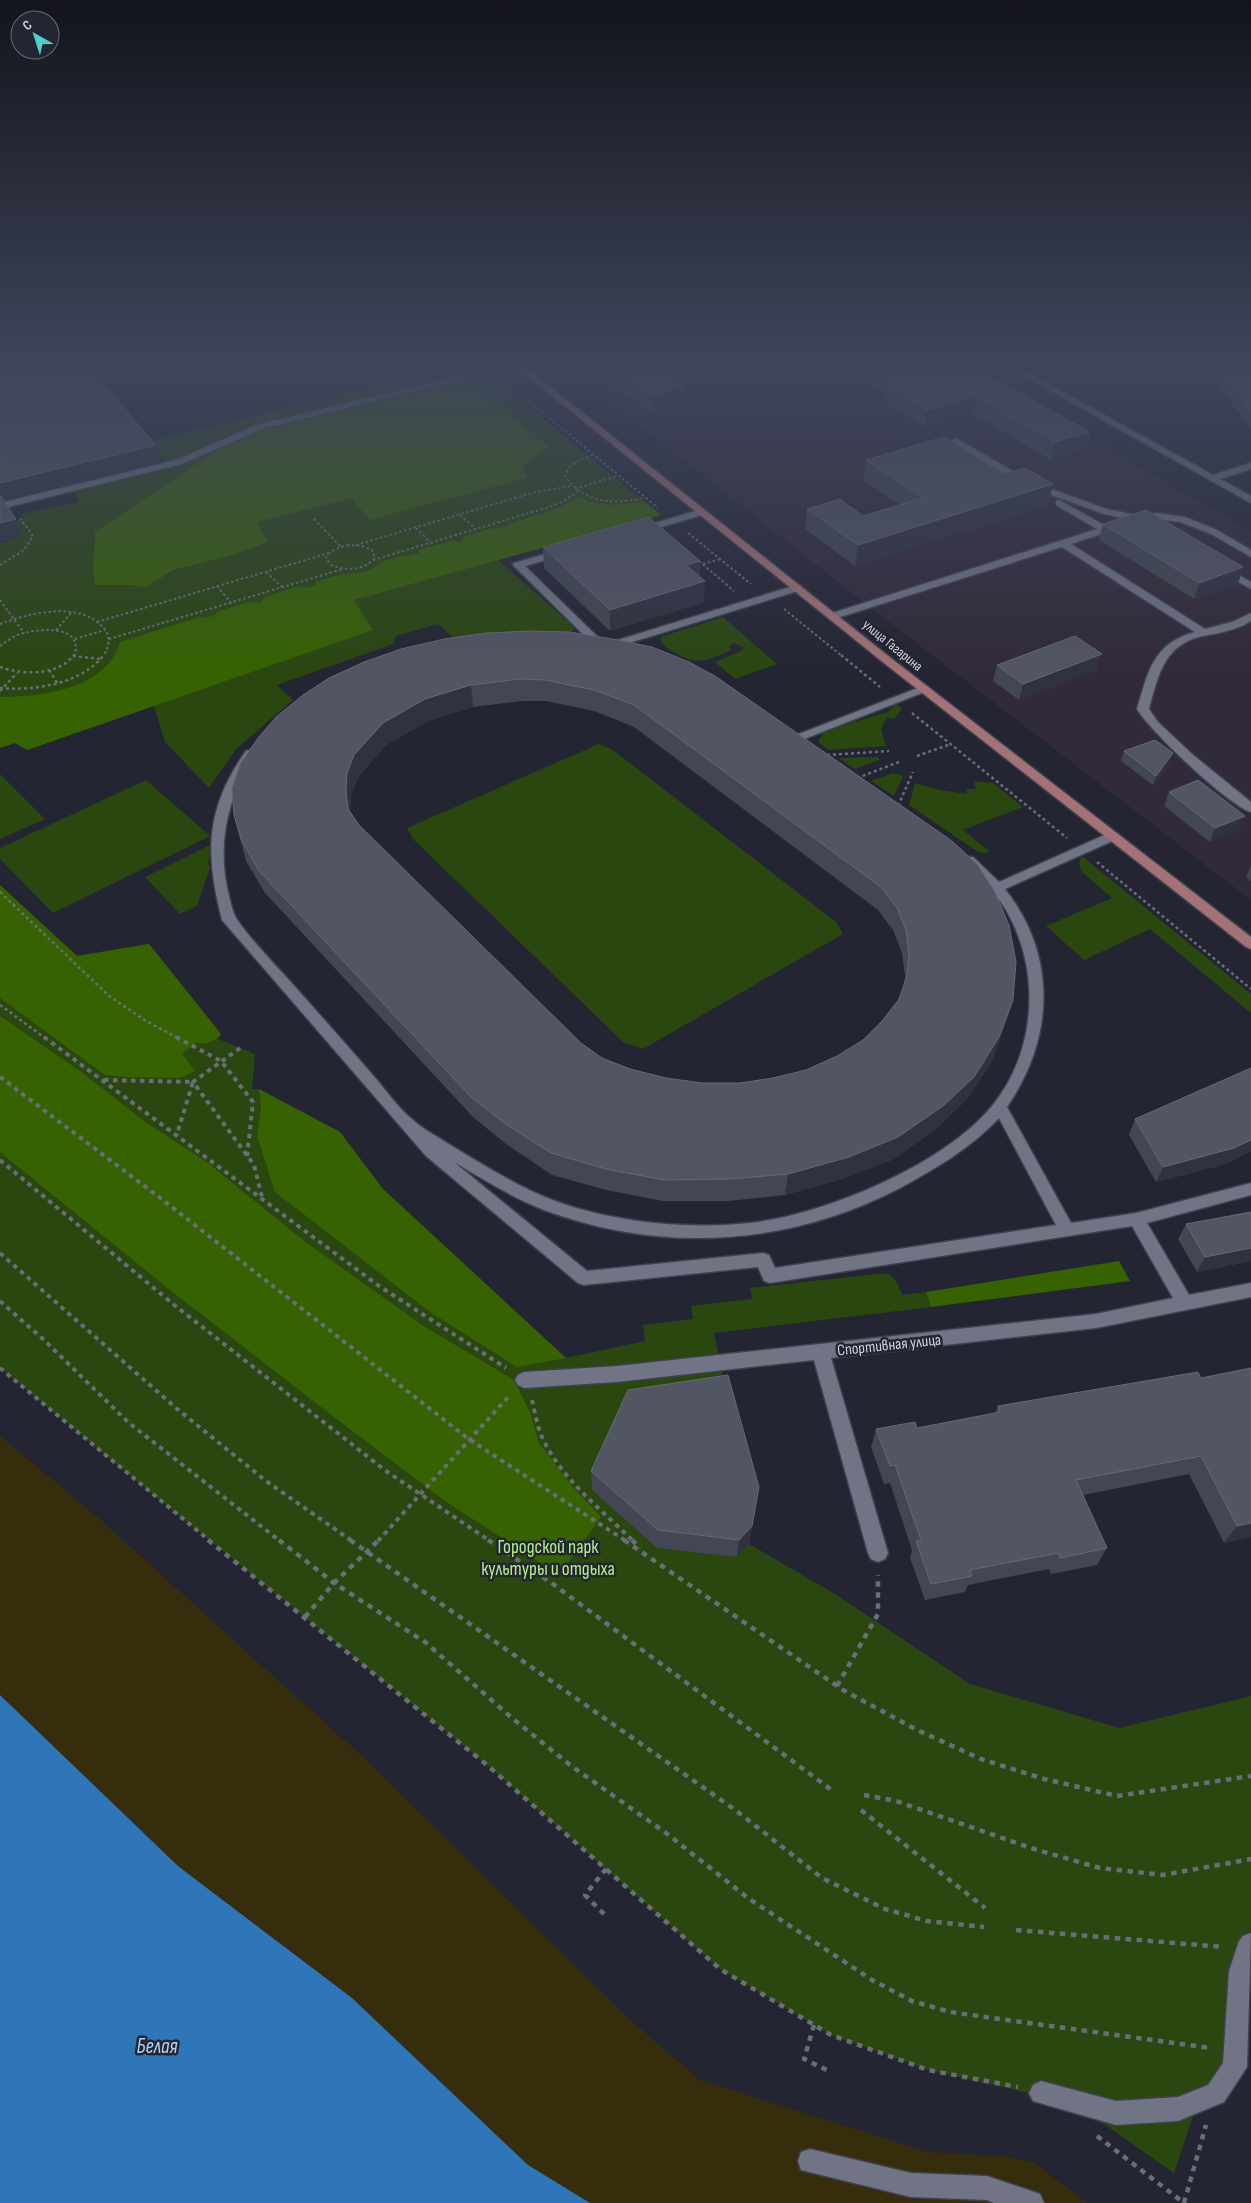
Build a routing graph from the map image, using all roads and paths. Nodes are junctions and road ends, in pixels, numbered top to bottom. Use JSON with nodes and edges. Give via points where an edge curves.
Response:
{"nodes":[{"id":1,"x":151,"y":469,"type":"edge"},
{"id":2,"x":567,"y":469,"type":"edge"},
{"id":3,"x":609,"y":469,"type":"edge"},
{"id":4,"x":648,"y":469,"type":"edge"},
{"id":5,"x":1003,"y":469,"type":"edge"},
{"id":6,"x":1195,"y":469,"type":"edge"},
{"id":7,"x":1242,"y":469,"type":"edge"},
{"id":8,"x":618,"y":476,"type":"junction"},
{"id":9,"x":1212,"y":478,"type":"junction"},
{"id":10,"x":1028,"y":484,"type":"junction"},
{"id":11,"x":573,"y":488,"type":"junction"},
{"id":12,"x":578,"y":491,"type":"junction"},
{"id":13,"x":646,"y":498,"type":"junction"},
{"id":14,"x":1251,"y":500,"type":"edge"},
{"id":15,"x":10,"y":503,"type":"junction"},
{"id":16,"x":0,"y":506,"type":"edge"},
{"id":17,"x":702,"y":512,"type":"junction"},
{"id":18,"x":459,"y":515,"type":"junction"},
{"id":19,"x":314,"y":519,"type":"dead end"},
{"id":20,"x":1140,"y":519,"type":"junction"},
{"id":21,"x":673,"y":520,"type":"junction"},
{"id":22,"x":415,"y":528,"type":"junction"},
{"id":23,"x":477,"y":529,"type":"junction"},
{"id":24,"x":1157,"y":529,"type":"edge"},
{"id":25,"x":1106,"y":530,"type":"junction"},
{"id":26,"x":623,"y":535,"type":"edge"},
{"id":27,"x":431,"y":543,"type":"junction"},
{"id":28,"x":1062,"y":543,"type":"junction"},
{"id":29,"x":356,"y":545,"type":"junction"},
{"id":30,"x":341,"y":547,"type":"junction"},
{"id":31,"x":575,"y":549,"type":"edge"},
{"id":32,"x":330,"y":553,"type":"junction"},
{"id":33,"x":1251,"y":554,"type":"edge"},
{"id":34,"x":696,"y":559,"type":"edge"},
{"id":35,"x":721,"y":559,"type":"junction"},
{"id":36,"x":373,"y":560,"type":"junction"},
{"id":37,"x":703,"y":564,"type":"junction"},
{"id":38,"x":0,"y":565,"type":"edge"},
{"id":39,"x":1217,"y":565,"type":"edge"},
{"id":40,"x":694,"y":567,"type":"edge"},
{"id":41,"x":343,"y":569,"type":"junction"},
{"id":42,"x":266,"y":572,"type":"junction"},
{"id":43,"x":217,"y":586,"type":"junction"},
{"id":44,"x":1251,"y":586,"type":"edge"},
{"id":45,"x":282,"y":588,"type":"junction"},
{"id":46,"x":798,"y":588,"type":"junction"},
{"id":47,"x":768,"y":597,"type":"junction"},
{"id":48,"x":0,"y":600,"type":"edge"},
{"id":49,"x":231,"y":603,"type":"junction"},
{"id":50,"x":749,"y":603,"type":"junction"},
{"id":51,"x":71,"y":613,"type":"junction"},
{"id":52,"x":833,"y":616,"type":"junction"},
{"id":53,"x":1251,"y":616,"type":"edge"},
{"id":54,"x":14,"y":618,"type":"junction"},
{"id":55,"x":97,"y":622,"type":"junction"},
{"id":56,"x":0,"y":624,"type":"edge"},
{"id":57,"x":105,"y":630,"type":"junction"},
{"id":58,"x":56,"y":631,"type":"junction"},
{"id":59,"x":24,"y":633,"type":"junction"},
{"id":60,"x":1204,"y":633,"type":"junction"},
{"id":61,"x":75,"y":639,"type":"junction"},
{"id":62,"x":109,"y":639,"type":"junction"},
{"id":63,"x":580,"y":645,"type":"edge"},
{"id":64,"x":0,"y":646,"type":"edge"},
{"id":65,"x":603,"y":648,"type":"junction"},
{"id":66,"x":626,"y":651,"type":"edge"},
{"id":67,"x":73,"y":656,"type":"junction"},
{"id":68,"x":100,"y":659,"type":"junction"},
{"id":69,"x":0,"y":667,"type":"edge"},
{"id":70,"x":49,"y":670,"type":"junction"},
{"id":71,"x":17,"y":673,"type":"junction"},
{"id":72,"x":58,"y":684,"type":"junction"},
{"id":73,"x":923,"y":688,"type":"junction"},
{"id":74,"x":1,"y":689,"type":"edge"},
{"id":75,"x":895,"y":699,"type":"junction"},
{"id":76,"x":950,"y":744,"type":"junction"},
{"id":77,"x":256,"y":747,"type":"edge"},
{"id":78,"x":888,"y":751,"type":"dead end"},
{"id":79,"x":820,"y":756,"type":"joint"},
{"id":80,"x":916,"y":756,"type":"dead end"},
{"id":81,"x":899,"y":762,"type":"dead end"},
{"id":82,"x":913,"y":772,"type":"dead end"},
{"id":83,"x":853,"y":779,"type":"edge"},
{"id":84,"x":1251,"y":808,"type":"edge"},
{"id":85,"x":897,"y":810,"type":"edge"},
{"id":86,"x":1113,"y":836,"type":"junction"},
{"id":87,"x":1082,"y":850,"type":"junction"},
{"id":88,"x":960,"y":855,"type":"edge"},
{"id":89,"x":997,"y":888,"type":"junction"},
{"id":90,"x":0,"y":892,"type":"edge"},
{"id":91,"x":1251,"y":944,"type":"edge"},
{"id":92,"x":1251,"y":989,"type":"edge"},
{"id":93,"x":0,"y":1005,"type":"edge"},
{"id":94,"x":240,"y":1048,"type":"dead end"},
{"id":95,"x":221,"y":1061,"type":"junction"},
{"id":96,"x":0,"y":1077,"type":"edge"},
{"id":97,"x":104,"y":1080,"type":"junction"},
{"id":98,"x":193,"y":1082,"type":"junction"},
{"id":99,"x":1000,"y":1107,"type":"junction"},
{"id":100,"x":405,"y":1123,"type":"junction"},
{"id":101,"x":177,"y":1134,"type":"junction"},
{"id":102,"x":247,"y":1156,"type":"junction"},
{"id":103,"x":0,"y":1160,"type":"edge"},
{"id":104,"x":1251,"y":1189,"type":"edge"},
{"id":105,"x":262,"y":1198,"type":"junction"},
{"id":106,"x":1136,"y":1219,"type":"junction"},
{"id":107,"x":1067,"y":1230,"type":"junction"},
{"id":108,"x":0,"y":1253,"type":"edge"},
{"id":109,"x":1251,"y":1290,"type":"edge"},
{"id":110,"x":0,"y":1301,"type":"edge"},
{"id":111,"x":1185,"y":1303,"type":"junction"},
{"id":112,"x":821,"y":1352,"type":"junction"},
{"id":113,"x":0,"y":1368,"type":"edge"},
{"id":114,"x":507,"y":1369,"type":"dead end"},
{"id":115,"x":524,"y":1380,"type":"junction"},
{"id":116,"x":470,"y":1440,"type":"junction"},
{"id":117,"x":420,"y":1494,"type":"junction"},
{"id":118,"x":644,"y":1552,"type":"junction"},
{"id":119,"x":367,"y":1553,"type":"junction"},
{"id":120,"x":878,"y":1554,"type":"joint"},
{"id":121,"x":334,"y":1583,"type":"junction"},
{"id":122,"x":305,"y":1617,"type":"junction"},
{"id":123,"x":837,"y":1686,"type":"junction"},
{"id":124,"x":1251,"y":1776,"type":"edge"},
{"id":125,"x":833,"y":1791,"type":"dead end"},
{"id":126,"x":864,"y":1796,"type":"dead end"},
{"id":127,"x":861,"y":1810,"type":"dead end"},
{"id":128,"x":1251,"y":1859,"type":"edge"},
{"id":129,"x":606,"y":1869,"type":"junction"},
{"id":130,"x":985,"y":1908,"type":"dead end"},
{"id":131,"x":604,"y":1914,"type":"dead end"},
{"id":132,"x":984,"y":1927,"type":"dead end"},
{"id":133,"x":1016,"y":1930,"type":"dead end"},
{"id":134,"x":1249,"y":1947,"type":"edge"},
{"id":135,"x":814,"y":2025,"type":"junction"},
{"id":136,"x":1235,"y":2052,"type":"junction"},
{"id":137,"x":831,"y":2072,"type":"dead end"},
{"id":138,"x":1041,"y":2093,"type":"joint"},
{"id":139,"x":1216,"y":2094,"type":"junction"},
{"id":140,"x":1093,"y":2133,"type":"dead end"},
{"id":141,"x":810,"y":2161,"type":"dead end"},
{"id":142,"x":1031,"y":2203,"type":"edge"},
{"id":143,"x":1184,"y":2203,"type":"edge"}],
"edges":[{"from":1,"to":15,"type":"street"},
{"from":2,"to":11,"type":"path","via":[[565,476]]},
{"from":3,"to":8,"type":"path"},
{"from":4,"to":17,"type":"main road","name":"улица Гагарина"},
{"from":5,"to":10,"type":"street"},
{"from":6,"to":9,"type":"street"},
{"from":7,"to":9,"type":"street"},
{"from":8,"to":11,"type":"path"},
{"from":8,"to":13,"type":"path"},
{"from":9,"to":14,"type":"street"},
{"from":10,"to":20,"type":"street","via":[[1097,509]]},
{"from":10,"to":25,"type":"street"},
{"from":11,"to":12,"type":"path"},
{"from":11,"to":18,"type":"path","via":[[532,493]]},
{"from":12,"to":13,"type":"path","via":[[588,498],[610,502]]},
{"from":12,"to":23,"type":"path","via":[[564,502]]},
{"from":13,"to":21,"type":"path"},
{"from":15,"to":16,"type":"street"},
{"from":15,"to":38,"type":"path","via":[[33,536],[29,546],[20,554]]},
{"from":17,"to":21,"type":"street"},
{"from":17,"to":46,"type":"main road","name":"улица Гагарина"},
{"from":18,"to":22,"type":"path"},
{"from":18,"to":23,"type":"path"},
{"from":19,"to":30,"type":"path"},
{"from":20,"to":24,"type":"street"},
{"from":20,"to":25,"type":"street"},
{"from":20,"to":33,"type":"street","via":[[1182,518]]},
{"from":21,"to":26,"type":"street"},
{"from":21,"to":35,"type":"path"},
{"from":22,"to":27,"type":"path"},
{"from":22,"to":29,"type":"path"},
{"from":23,"to":27,"type":"path"},
{"from":25,"to":28,"type":"street"},
{"from":27,"to":36,"type":"path"},
{"from":28,"to":52,"type":"street"},
{"from":28,"to":60,"type":"street"},
{"from":29,"to":30,"type":"path"},
{"from":29,"to":36,"type":"path","via":[[372,550],[375,554]]},
{"from":30,"to":32,"type":"path"},
{"from":31,"to":65,"type":"street","via":[[518,565]]},
{"from":32,"to":41,"type":"path","via":[[327,562]]},
{"from":32,"to":42,"type":"path"},
{"from":34,"to":37,"type":"path"},
{"from":35,"to":37,"type":"path"},
{"from":35,"to":47,"type":"path"},
{"from":36,"to":41,"type":"path","via":[[360,568]]},
{"from":37,"to":40,"type":"path"},
{"from":37,"to":50,"type":"path"},
{"from":39,"to":44,"type":"street"},
{"from":41,"to":45,"type":"path"},
{"from":42,"to":43,"type":"path"},
{"from":42,"to":45,"type":"path"},
{"from":43,"to":49,"type":"path"},
{"from":43,"to":55,"type":"path"},
{"from":45,"to":49,"type":"path"},
{"from":46,"to":47,"type":"street"},
{"from":46,"to":52,"type":"main road","name":"улица Гагарина"},
{"from":47,"to":50,"type":"street"},
{"from":47,"to":75,"type":"path"},
{"from":48,"to":54,"type":"path"},
{"from":49,"to":62,"type":"path"},
{"from":50,"to":65,"type":"street"},
{"from":51,"to":54,"type":"path"},
{"from":51,"to":55,"type":"path"},
{"from":51,"to":58,"type":"path"},
{"from":52,"to":73,"type":"main road","name":"улица Гагарина"},
{"from":53,"to":60,"type":"street","via":[[1233,626]]},
{"from":54,"to":56,"type":"path"},
{"from":54,"to":59,"type":"path"},
{"from":55,"to":57,"type":"path"},
{"from":57,"to":61,"type":"path"},
{"from":57,"to":62,"type":"path"},
{"from":58,"to":59,"type":"path"},
{"from":58,"to":61,"type":"path"},
{"from":59,"to":64,"type":"path"},
{"from":60,"to":84,"type":"street","via":[[1173,643],[1164,653],[1143,709],[1148,718],[1216,784]]},
{"from":61,"to":67,"type":"path","via":[[77,646]]},
{"from":62,"to":68,"type":"path","via":[[106,652]]},
{"from":63,"to":65,"type":"street"},
{"from":65,"to":66,"type":"street"},
{"from":67,"to":68,"type":"path"},
{"from":67,"to":70,"type":"path"},
{"from":68,"to":72,"type":"path","via":[[79,675]]},
{"from":69,"to":71,"type":"path"},
{"from":70,"to":71,"type":"path"},
{"from":70,"to":72,"type":"path"},
{"from":71,"to":74,"type":"path"},
{"from":72,"to":74,"type":"path","via":[[32,689]]},
{"from":73,"to":75,"type":"street"},
{"from":73,"to":86,"type":"main road","name":"улица Гагарина"},
{"from":75,"to":76,"type":"path"},
{"from":75,"to":79,"type":"street","via":[[791,736]]},
{"from":76,"to":80,"type":"path"},
{"from":76,"to":87,"type":"path"},
{"from":77,"to":100,"type":"street","via":[[229,788],[218,824],[218,873],[229,920]]},
{"from":78,"to":79,"type":"path"},
{"from":81,"to":83,"type":"path"},
{"from":82,"to":85,"type":"path"},
{"from":86,"to":87,"type":"street"},
{"from":86,"to":91,"type":"main road","name":"улица Гагарина"},
{"from":87,"to":89,"type":"street"},
{"from":87,"to":92,"type":"path"},
{"from":88,"to":89,"type":"street"},
{"from":89,"to":99,"type":"street","via":[[1013,909],[1023,931],[1037,982],[1031,1043],[1021,1072]]},
{"from":90,"to":95,"type":"path","via":[[109,996],[146,1021]]},
{"from":93,"to":97,"type":"path"},
{"from":94,"to":95,"type":"path"},
{"from":95,"to":98,"type":"path"},
{"from":95,"to":102,"type":"path","via":[[252,1102]]},
{"from":96,"to":116,"type":"path"},
{"from":97,"to":98,"type":"path"},
{"from":97,"to":101,"type":"path"},
{"from":98,"to":101,"type":"path"},
{"from":98,"to":102,"type":"path"},
{"from":99,"to":100,"type":"street","via":[[965,1141],[916,1173],[858,1202],[793,1222],[740,1231],[686,1232],[620,1224],[550,1205],[455,1157]]},
{"from":99,"to":107,"type":"street"},
{"from":100,"to":107,"type":"street","via":[[431,1152],[584,1278],[763,1260],[770,1276]]},
{"from":101,"to":105,"type":"path"},
{"from":102,"to":105,"type":"path","via":[[254,1165]]},
{"from":103,"to":117,"type":"path","via":[[174,1304]]},
{"from":104,"to":106,"type":"street"},
{"from":105,"to":114,"type":"path","via":[[379,1286]]},
{"from":106,"to":107,"type":"street"},
{"from":106,"to":111,"type":"street"},
{"from":108,"to":119,"type":"path","via":[[176,1408],[266,1481]]},
{"from":109,"to":111,"type":"street","name":"Спортивная улица"},
{"from":110,"to":121,"type":"path","via":[[129,1423]]},
{"from":111,"to":112,"type":"street","name":"Спортивная улица","via":[[1096,1321]]},
{"from":112,"to":115,"type":"street","name":"Спортивная улица","via":[[617,1374]]},
{"from":112,"to":120,"type":"street"},
{"from":113,"to":122,"type":"path"},
{"from":115,"to":116,"type":"path"},
{"from":115,"to":118,"type":"path","via":[[544,1440],[580,1488]]},
{"from":116,"to":117,"type":"path"},
{"from":116,"to":118,"type":"path"},
{"from":117,"to":119,"type":"path"},
{"from":117,"to":125,"type":"path","via":[[553,1584]]},
{"from":118,"to":123,"type":"path"},
{"from":119,"to":121,"type":"path"},
{"from":119,"to":132,"type":"path","via":[[734,1809],[822,1878],[885,1910],[927,1921]]},
{"from":120,"to":123,"type":"path","via":[[878,1614]]},
{"from":121,"to":122,"type":"path"},
{"from":121,"to":136,"type":"path","via":[[425,1642],[570,1765],[666,1833],[748,1898],[872,1980],[912,2001],[950,2012]]},
{"from":122,"to":129,"type":"path","via":[[487,1765]]},
{"from":123,"to":124,"type":"path","via":[[916,1730],[981,1758],[1044,1779],[1117,1796]]},
{"from":126,"to":128,"type":"path","via":[[896,1801],[1034,1849],[1100,1868],[1163,1875]]},
{"from":127,"to":130,"type":"path"},
{"from":129,"to":131,"type":"path","via":[[585,1896]]},
{"from":129,"to":135,"type":"path","via":[[720,1968]]},
{"from":133,"to":134,"type":"path"},
{"from":134,"to":136,"type":"street","via":[[1240,1971]]},
{"from":135,"to":137,"type":"path","via":[[804,2059]]},
{"from":135,"to":138,"type":"path","via":[[831,2035],[928,2070]]},
{"from":136,"to":139,"type":"street","via":[[1234,2068]]},
{"from":138,"to":139,"type":"street","via":[[1116,2113],[1178,2109]]},
{"from":139,"to":143,"type":"path"},
{"from":140,"to":143,"type":"path"},
{"from":141,"to":142,"type":"street","via":[[911,2185],[987,2188]]}]}
